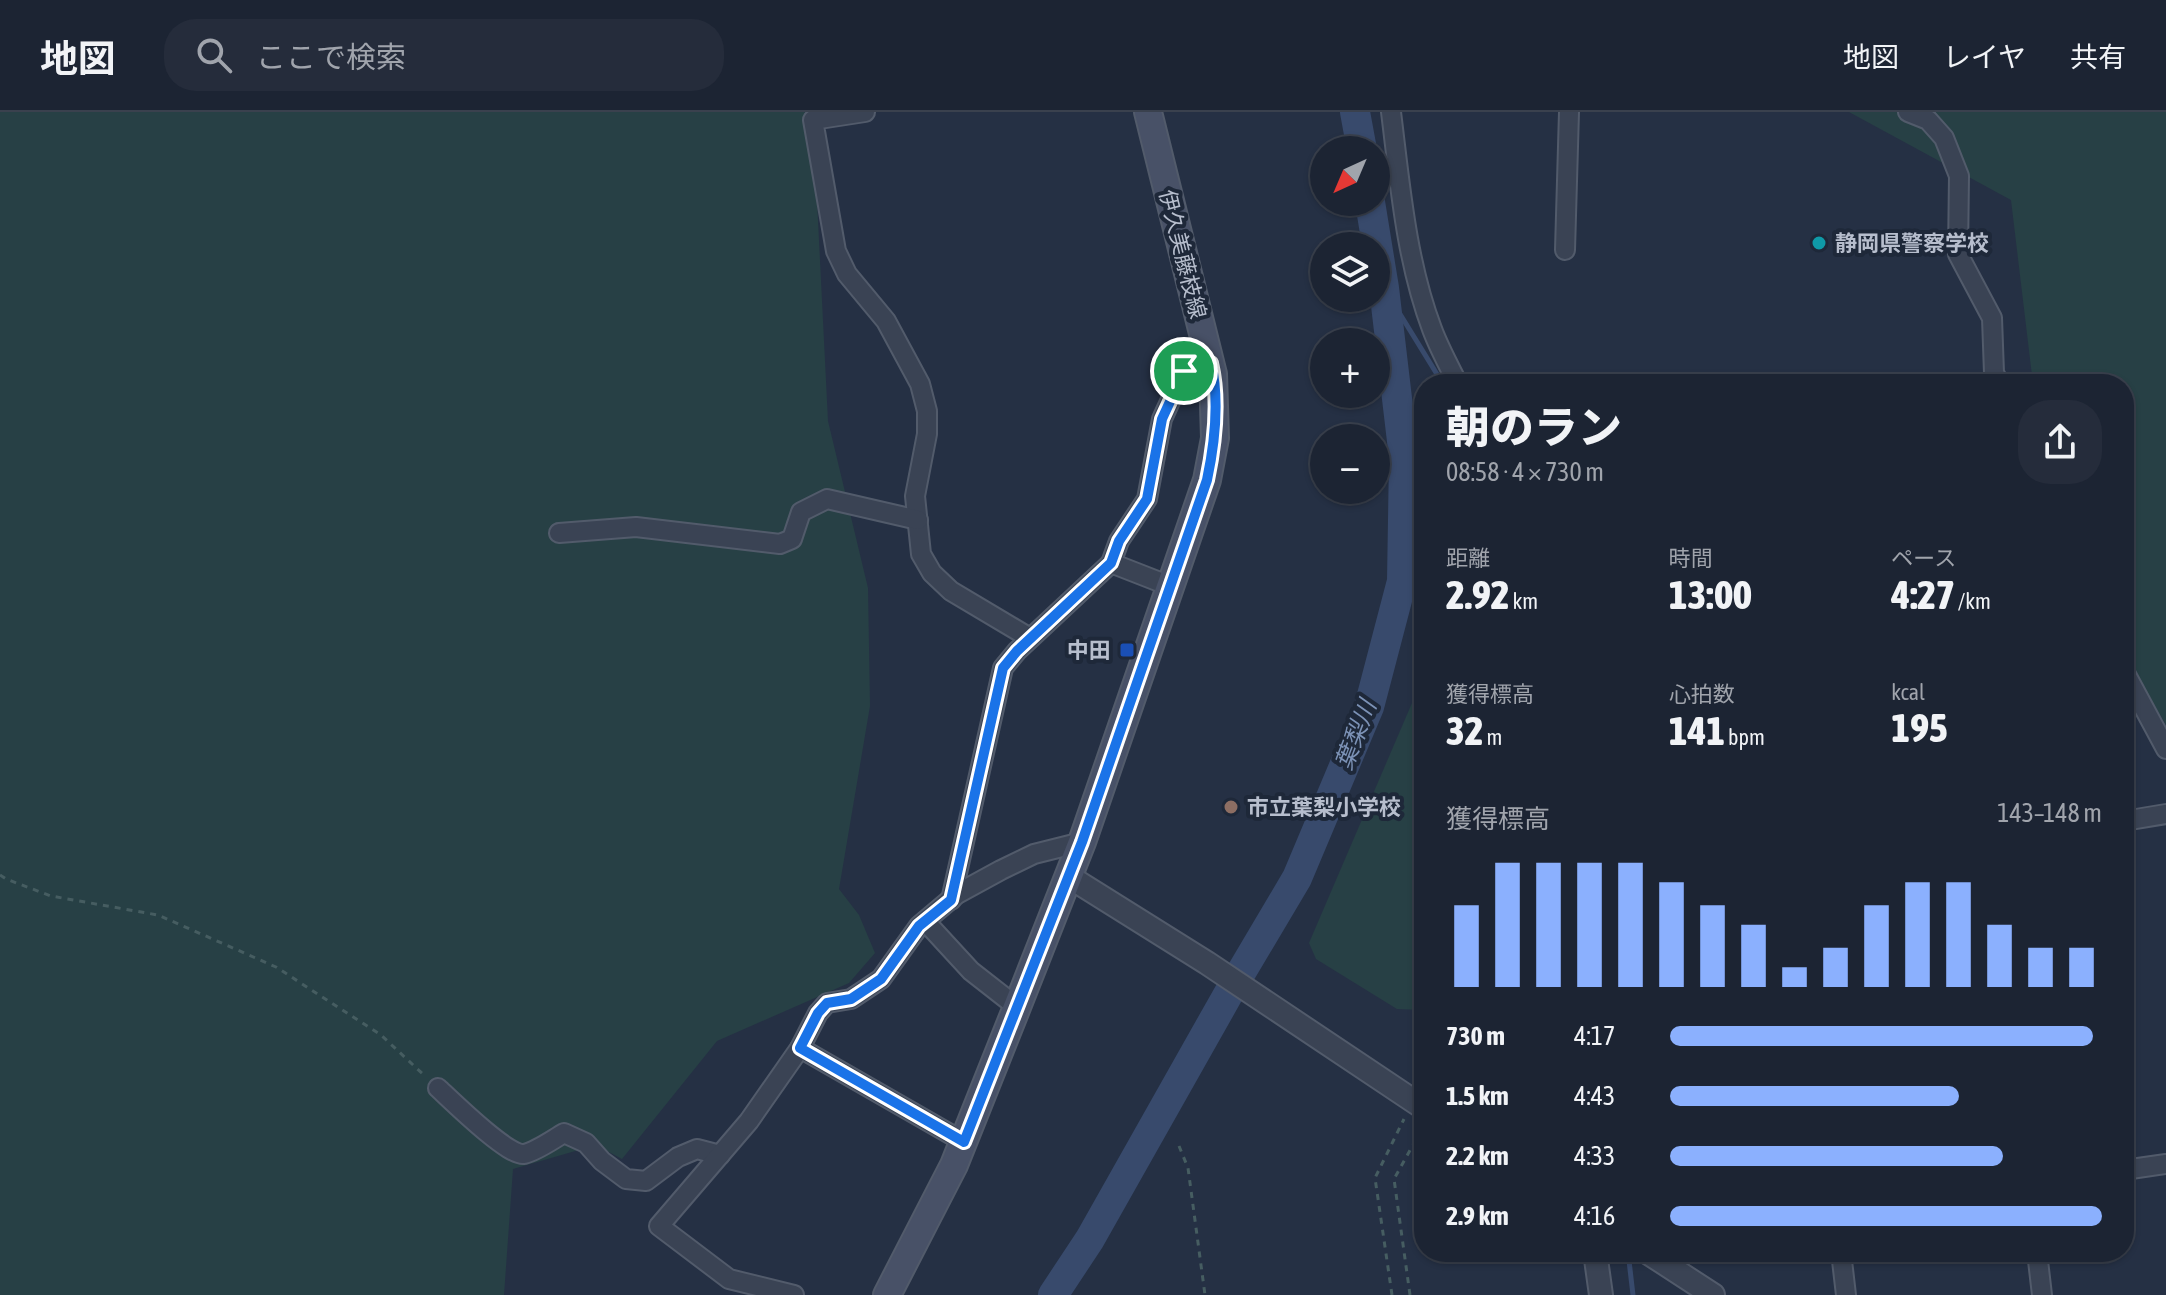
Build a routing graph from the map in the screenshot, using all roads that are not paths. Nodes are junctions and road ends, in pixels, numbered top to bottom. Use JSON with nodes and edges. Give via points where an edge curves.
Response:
{"nodes":[{"id":1,"x":865,"y":112,"type":"edge"},
{"id":2,"x":1148,"y":112,"type":"edge"},
{"id":3,"x":1391,"y":112,"type":"edge"},
{"id":4,"x":1569,"y":112,"type":"edge"},
{"id":5,"x":1908,"y":112,"type":"edge"},
{"id":6,"x":1565,"y":250,"type":"dead end"},
{"id":7,"x":1211,"y":363,"type":"junction"},
{"id":8,"x":1453,"y":374,"type":"edge"},
{"id":9,"x":1995,"y":374,"type":"edge"},
{"id":10,"x":918,"y":520,"type":"junction"},
{"id":11,"x":559,"y":533,"type":"dead end"},
{"id":12,"x":1111,"y":563,"type":"junction"},
{"id":13,"x":1170,"y":586,"type":"junction"},
{"id":14,"x":1030,"y":638,"type":"junction"},
{"id":15,"x":2134,"y":690,"type":"edge"},
{"id":16,"x":2166,"y":749,"type":"edge"},
{"id":17,"x":2166,"y":814,"type":"edge"},
{"id":18,"x":2134,"y":819,"type":"edge"},
{"id":19,"x":1082,"y":842,"type":"junction"},
{"id":20,"x":1068,"y":876,"type":"junction"},
{"id":21,"x":951,"y":900,"type":"junction"},
{"id":22,"x":925,"y":921,"type":"junction"},
{"id":23,"x":1017,"y":1007,"type":"junction"},
{"id":24,"x":800,"y":1048,"type":"junction"},
{"id":25,"x":438,"y":1088,"type":"road end"},
{"id":26,"x":1414,"y":1102,"type":"edge"},
{"id":27,"x":964,"y":1142,"type":"junction"},
{"id":28,"x":720,"y":1155,"type":"junction"},
{"id":29,"x":2166,"y":1164,"type":"edge"},
{"id":30,"x":2134,"y":1169,"type":"edge"},
{"id":31,"x":1596,"y":1262,"type":"edge"},
{"id":32,"x":1662,"y":1262,"type":"edge"},
{"id":33,"x":1842,"y":1262,"type":"edge"},
{"id":34,"x":2038,"y":1262,"type":"edge"},
{"id":35,"x":794,"y":1295,"type":"edge"},
{"id":36,"x":887,"y":1295,"type":"edge"},
{"id":37,"x":1601,"y":1295,"type":"edge"},
{"id":38,"x":1713,"y":1295,"type":"edge"},
{"id":39,"x":1846,"y":1295,"type":"edge"},
{"id":40,"x":2042,"y":1295,"type":"edge"}],
"edges":[{"from":1,"to":10,"type":"street","via":[[813,120],[836,251],[847,274],[886,321],[920,384],[927,434],[915,496]]},
{"from":2,"to":7,"type":"main road","name":"伊久美藤枝線"},
{"from":3,"to":8,"type":"street","via":[[1415,268],[1432,327]]},
{"from":4,"to":6,"type":"street"},
{"from":5,"to":9,"type":"street","via":[[1928,120],[1944,138],[1959,176],[1958,254],[1992,318]]},
{"from":7,"to":12,"type":"street","via":[[1184,371],[1175,389],[1162,419],[1147,499]]},
{"from":7,"to":13,"type":"main road","name":"伊久美藤枝線","via":[[1215,438],[1207,480]]},
{"from":10,"to":11,"type":"street","via":[[827,499],[801,512],[792,539],[780,544],[636,527]]},
{"from":10,"to":14,"type":"street","via":[[921,554],[932,573],[951,591]]},
{"from":12,"to":13,"type":"street"},
{"from":12,"to":14,"type":"street"},
{"from":13,"to":19,"type":"main road","name":"伊久美藤枝線"},
{"from":14,"to":21,"type":"street","via":[[1003,668]]},
{"from":15,"to":16,"type":"street"},
{"from":17,"to":18,"type":"street"},
{"from":19,"to":20,"type":"main road","name":"伊久美藤枝線"},
{"from":19,"to":21,"type":"street","via":[[1034,854]]},
{"from":20,"to":23,"type":"main road","name":"伊久美藤枝線"},
{"from":20,"to":26,"type":"street"},
{"from":21,"to":22,"type":"street"},
{"from":22,"to":23,"type":"street","via":[[971,971]]},
{"from":22,"to":24,"type":"street","via":[[881,979],[851,999],[827,1003]]},
{"from":23,"to":27,"type":"main road","name":"伊久美藤枝線"},
{"from":24,"to":27,"type":"street"},
{"from":24,"to":28,"type":"street"},
{"from":25,"to":28,"type":"street","via":[[516,1154],[564,1133],[586,1143],[626,1179],[646,1181],[697,1149]]},
{"from":27,"to":36,"type":"main road","name":"伊久美藤枝線"},
{"from":28,"to":35,"type":"street","via":[[659,1226],[729,1279]]},
{"from":29,"to":30,"type":"street"},
{"from":31,"to":37,"type":"street"},
{"from":32,"to":38,"type":"street"},
{"from":33,"to":39,"type":"street"},
{"from":34,"to":40,"type":"street"}]}
